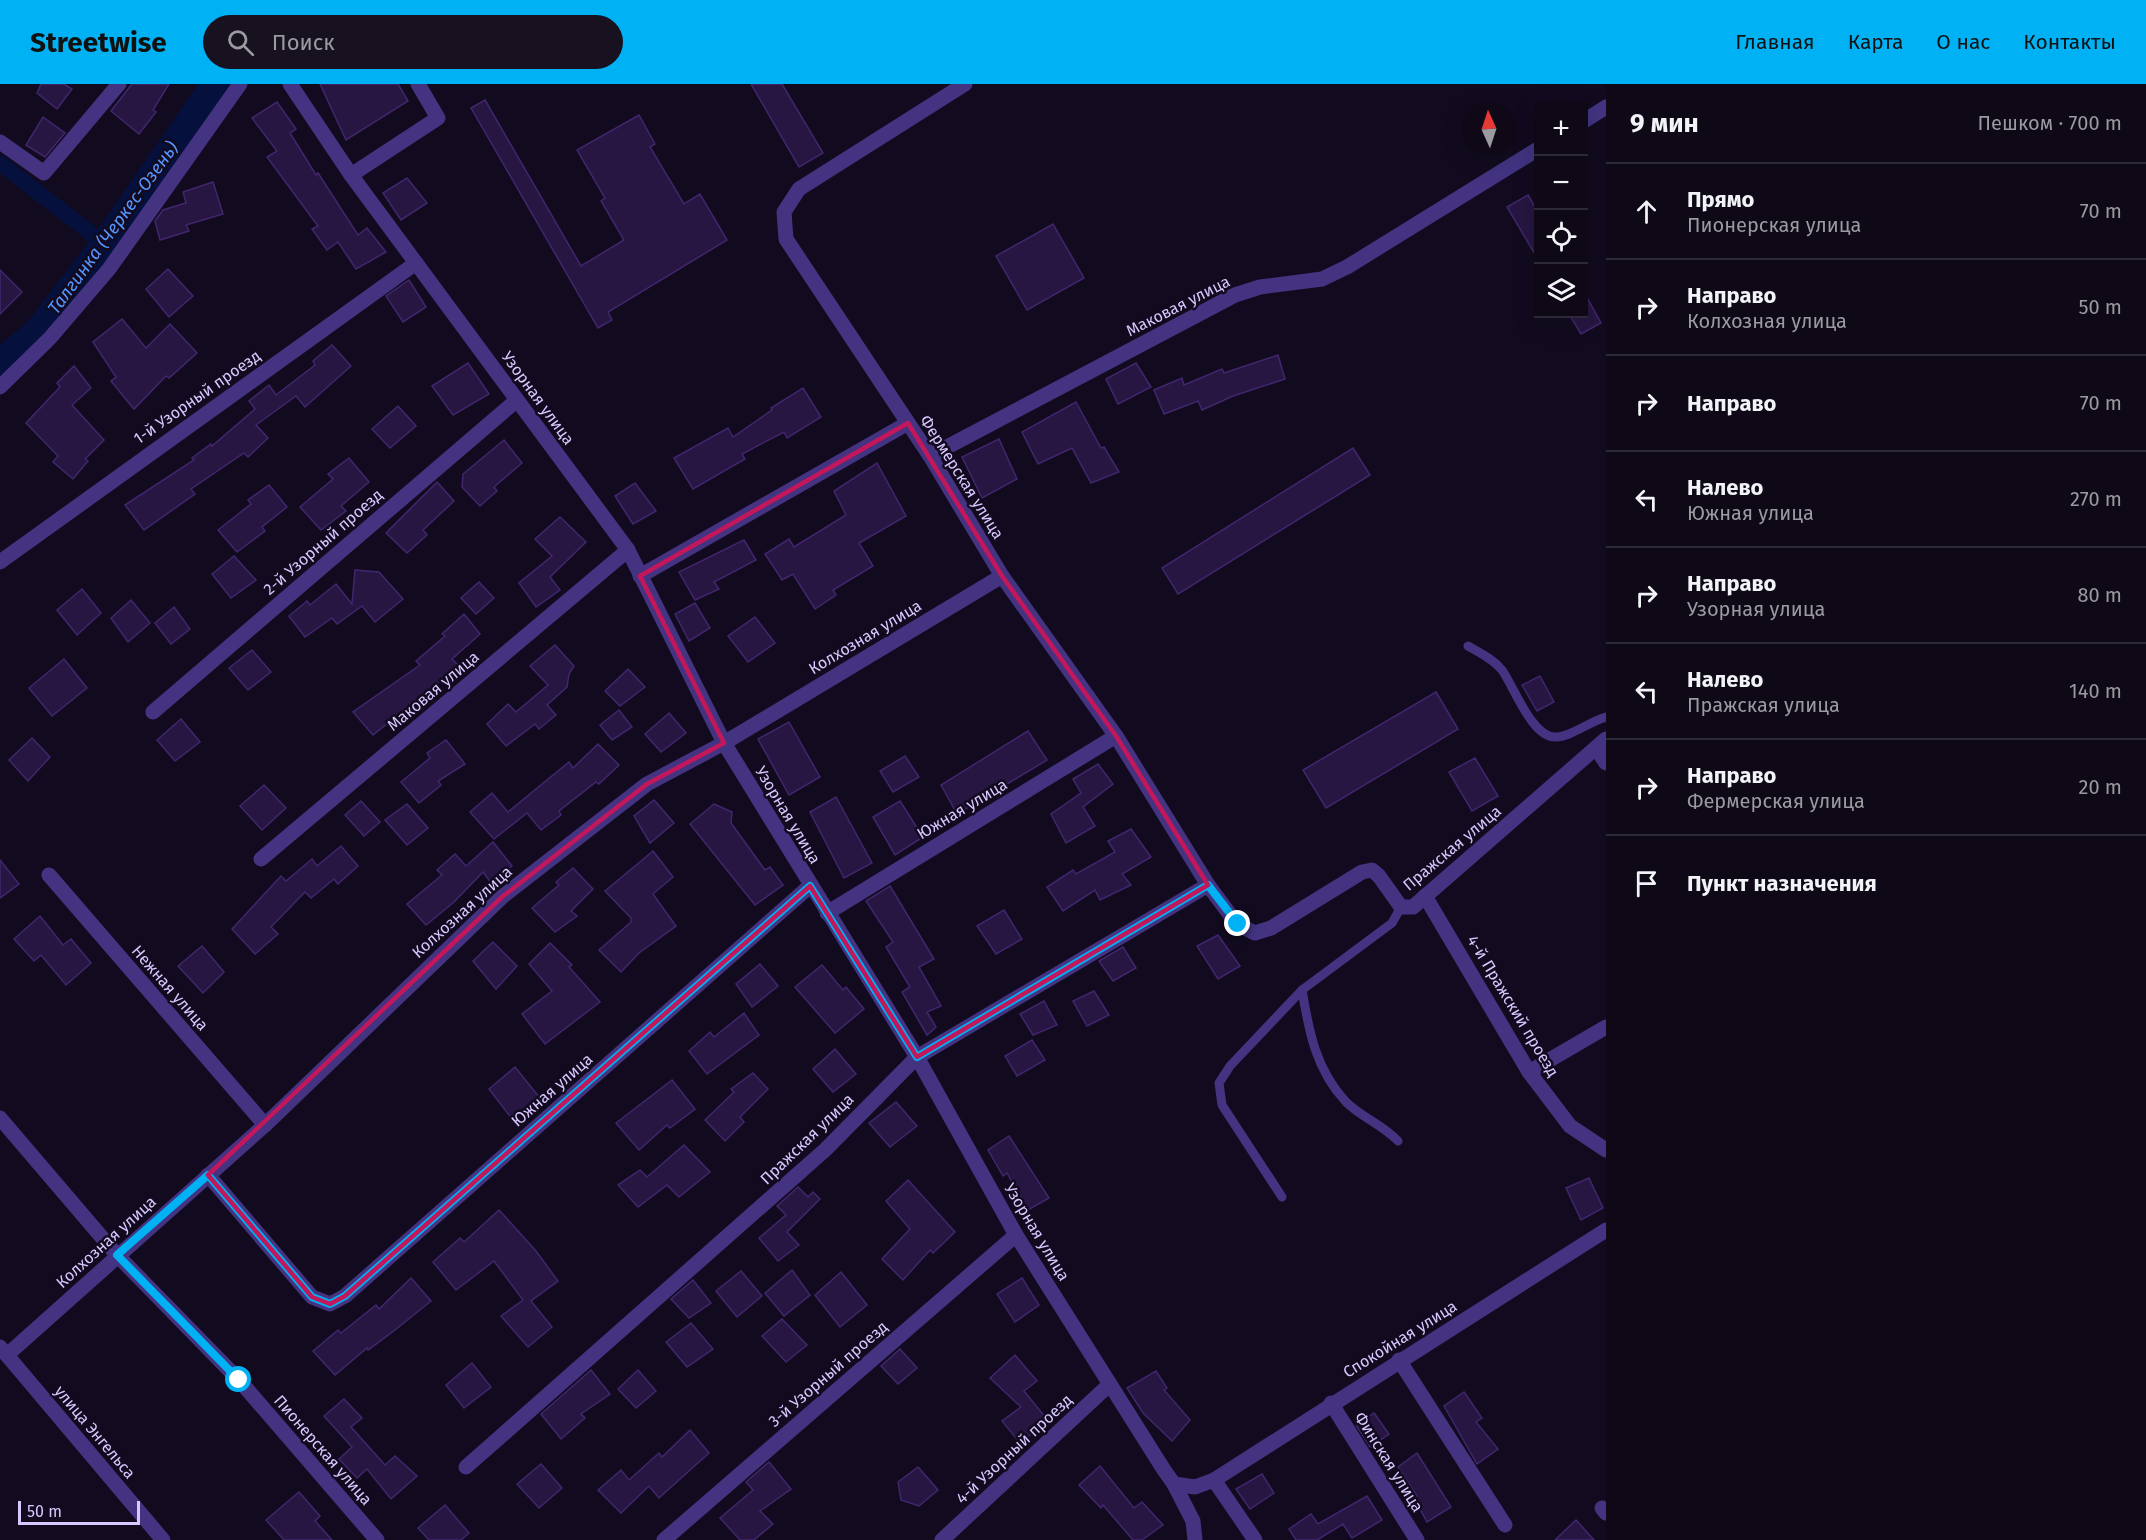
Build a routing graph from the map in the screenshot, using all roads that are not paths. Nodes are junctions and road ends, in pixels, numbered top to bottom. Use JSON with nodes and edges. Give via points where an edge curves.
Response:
{"nodes":[{"id":1,"x":119,"y":84,"type":"edge"},
{"id":2,"x":240,"y":84,"type":"edge"},
{"id":3,"x":291,"y":84,"type":"edge"},
{"id":4,"x":418,"y":84,"type":"edge"},
{"id":5,"x":965,"y":84,"type":"edge"},
{"id":6,"x":1606,"y":107,"type":"edge"},
{"id":7,"x":1588,"y":118,"type":"edge"},
{"id":8,"x":0,"y":142,"type":"edge"},
{"id":9,"x":1534,"y":152,"type":"edge"},
{"id":10,"x":351,"y":175,"type":"junction"},
{"id":11,"x":416,"y":263,"type":"junction"},
{"id":12,"x":0,"y":387,"type":"edge"},
{"id":13,"x":517,"y":400,"type":"junction"},
{"id":14,"x":908,"y":423,"type":"junction"},
{"id":15,"x":930,"y":456,"type":"junction"},
{"id":16,"x":628,"y":550,"type":"junction"},
{"id":17,"x":0,"y":562,"type":"edge"},
{"id":18,"x":640,"y":576,"type":"junction"},
{"id":19,"x":1002,"y":576,"type":"junction"},
{"id":20,"x":1468,"y":646,"type":"dead end"},
{"id":21,"x":153,"y":712,"type":"dead end"},
{"id":22,"x":1606,"y":717,"type":"edge"},
{"id":23,"x":1116,"y":736,"type":"junction"},
{"id":24,"x":724,"y":743,"type":"junction"},
{"id":25,"x":1601,"y":744,"type":"edge"},
{"id":26,"x":1606,"y":763,"type":"edge"},
{"id":27,"x":261,"y":859,"type":"dead end"},
{"id":28,"x":49,"y":874,"type":"dead end"},
{"id":29,"x":1208,"y":885,"type":"junction"},
{"id":30,"x":810,"y":886,"type":"junction"},
{"id":31,"x":1425,"y":896,"type":"junction"},
{"id":32,"x":1401,"y":907,"type":"junction"},
{"id":33,"x":827,"y":913,"type":"junction"},
{"id":34,"x":1255,"y":933,"type":"joint"},
{"id":35,"x":1302,"y":990,"type":"junction"},
{"id":36,"x":1606,"y":1027,"type":"edge"},
{"id":37,"x":917,"y":1057,"type":"junction"},
{"id":38,"x":1529,"y":1072,"type":"junction"},
{"id":39,"x":0,"y":1118,"type":"edge"},
{"id":40,"x":265,"y":1125,"type":"junction"},
{"id":41,"x":1398,"y":1141,"type":"dead end"},
{"id":42,"x":1606,"y":1150,"type":"edge"},
{"id":43,"x":208,"y":1175,"type":"junction"},
{"id":44,"x":1282,"y":1197,"type":"dead end"},
{"id":45,"x":1606,"y":1230,"type":"edge"},
{"id":46,"x":1016,"y":1235,"type":"junction"},
{"id":47,"x":117,"y":1255,"type":"junction"},
{"id":48,"x":3,"y":1351,"type":"edge"},
{"id":49,"x":1399,"y":1360,"type":"junction"},
{"id":50,"x":1110,"y":1384,"type":"junction"},
{"id":51,"x":1331,"y":1403,"type":"junction"},
{"id":52,"x":466,"y":1467,"type":"dead end"},
{"id":53,"x":1214,"y":1480,"type":"junction"},
{"id":54,"x":1174,"y":1484,"type":"junction"},
{"id":55,"x":1505,"y":1525,"type":"dead end"},
{"id":56,"x":163,"y":1540,"type":"edge"},
{"id":57,"x":377,"y":1540,"type":"edge"},
{"id":58,"x":664,"y":1540,"type":"edge"},
{"id":59,"x":942,"y":1540,"type":"edge"},
{"id":60,"x":1195,"y":1540,"type":"edge"},
{"id":61,"x":1255,"y":1540,"type":"edge"},
{"id":62,"x":1417,"y":1540,"type":"edge"}],
"edges":[{"from":1,"to":8,"type":"street","via":[[45,173]]},
{"from":2,"to":12,"type":"street","via":[[109,269],[50,338]]},
{"from":3,"to":10,"type":"street","name":"Узорная улица"},
{"from":4,"to":10,"type":"street","via":[[438,118]]},
{"from":5,"to":14,"type":"street","name":"Фермерская улица","via":[[799,189],[784,212],[786,238]]},
{"from":6,"to":7,"type":"street"},
{"from":9,"to":15,"type":"street","name":"Маковая улица","via":[[1347,267],[1322,279],[1260,287],[1235,295]]},
{"from":10,"to":11,"type":"street","name":"Узорная улица"},
{"from":11,"to":13,"type":"street","name":"Узорная улица"},
{"from":11,"to":17,"type":"street","name":"1-й Узорный проезд"},
{"from":13,"to":16,"type":"street","name":"Узорная улица"},
{"from":13,"to":21,"type":"street","name":"2-й Узорный проезд"},
{"from":14,"to":15,"type":"street","name":"Фермерская улица"},
{"from":14,"to":18,"type":"street"},
{"from":15,"to":19,"type":"street","name":"Фермерская улица"},
{"from":16,"to":18,"type":"street","name":"Узорная улица"},
{"from":16,"to":27,"type":"street","name":"Маковая улица"},
{"from":18,"to":24,"type":"street","name":"Узорная улица"},
{"from":19,"to":23,"type":"street","name":"Фермерская улица"},
{"from":19,"to":24,"type":"street","name":"Колхозная улица"},
{"from":20,"to":22,"type":"lane","via":[[1487,656],[1501,670],[1541,733],[1555,738]]},
{"from":23,"to":29,"type":"street","name":"Фермерская улица"},
{"from":23,"to":33,"type":"street","name":"Южная улица"},
{"from":24,"to":30,"type":"street","name":"Узорная улица"},
{"from":24,"to":40,"type":"street","name":"Колхозная улица","via":[[647,784],[502,897]]},
{"from":25,"to":26,"type":"street"},
{"from":25,"to":31,"type":"street","name":"Пражская улица"},
{"from":28,"to":40,"type":"street","name":"Нежная улица"},
{"from":29,"to":34,"type":"street","name":"Фермерская улица","via":[[1238,924]]},
{"from":29,"to":37,"type":"street","name":"Пражская улица"},
{"from":30,"to":33,"type":"street","name":"Узорная улица"},
{"from":30,"to":43,"type":"street","name":"Южная улица","via":[[345,1296],[330,1304],[312,1297]]},
{"from":31,"to":32,"type":"street","name":"Пражская улица","via":[[1413,907]]},
{"from":31,"to":38,"type":"street","name":"4-й Пражский проезд"},
{"from":32,"to":34,"type":"street","name":"Пражская улица","via":[[1372,870],[1362,872],[1271,928]]},
{"from":32,"to":35,"type":"lane","via":[[1392,923]]},
{"from":33,"to":37,"type":"street","name":"Узорная улица"},
{"from":35,"to":41,"type":"lane","via":[[1310,1038],[1322,1069],[1347,1103],[1386,1128]]},
{"from":35,"to":44,"type":"lane","via":[[1230,1066],[1219,1083],[1222,1105]]},
{"from":36,"to":38,"type":"street"},
{"from":37,"to":46,"type":"street","name":"Узорная улица"},
{"from":37,"to":52,"type":"street","name":"Пражская улица","via":[[800,1173]]},
{"from":38,"to":42,"type":"street","name":"4-й Пражский проезд","via":[[1570,1126]]},
{"from":39,"to":47,"type":"street","name":"Пионерская улица"},
{"from":40,"to":43,"type":"street","name":"Колхозная улица"},
{"from":43,"to":47,"type":"street","name":"Колхозная улица"},
{"from":45,"to":49,"type":"street","name":"Спокойная улица"},
{"from":46,"to":50,"type":"street","name":"Узорная улица"},
{"from":46,"to":58,"type":"street","name":"3-й Узорный проезд"},
{"from":47,"to":48,"type":"street","name":"Колхозная улица"},
{"from":47,"to":57,"type":"street","name":"Пионерская улица","via":[[239,1380]]},
{"from":48,"to":56,"type":"street","name":"улица Энгельса"},
{"from":49,"to":51,"type":"street","name":"Спокойная улица"},
{"from":49,"to":55,"type":"street"},
{"from":50,"to":54,"type":"street","name":"Узорная улица"},
{"from":50,"to":59,"type":"street","name":"4-й Узорный проезд"},
{"from":51,"to":53,"type":"street","name":"Спокойная улица"},
{"from":51,"to":62,"type":"street","name":"Финская улица"},
{"from":53,"to":54,"type":"street","via":[[1195,1487]]},
{"from":53,"to":61,"type":"street"},
{"from":54,"to":60,"type":"street","via":[[1193,1521]]}]}
